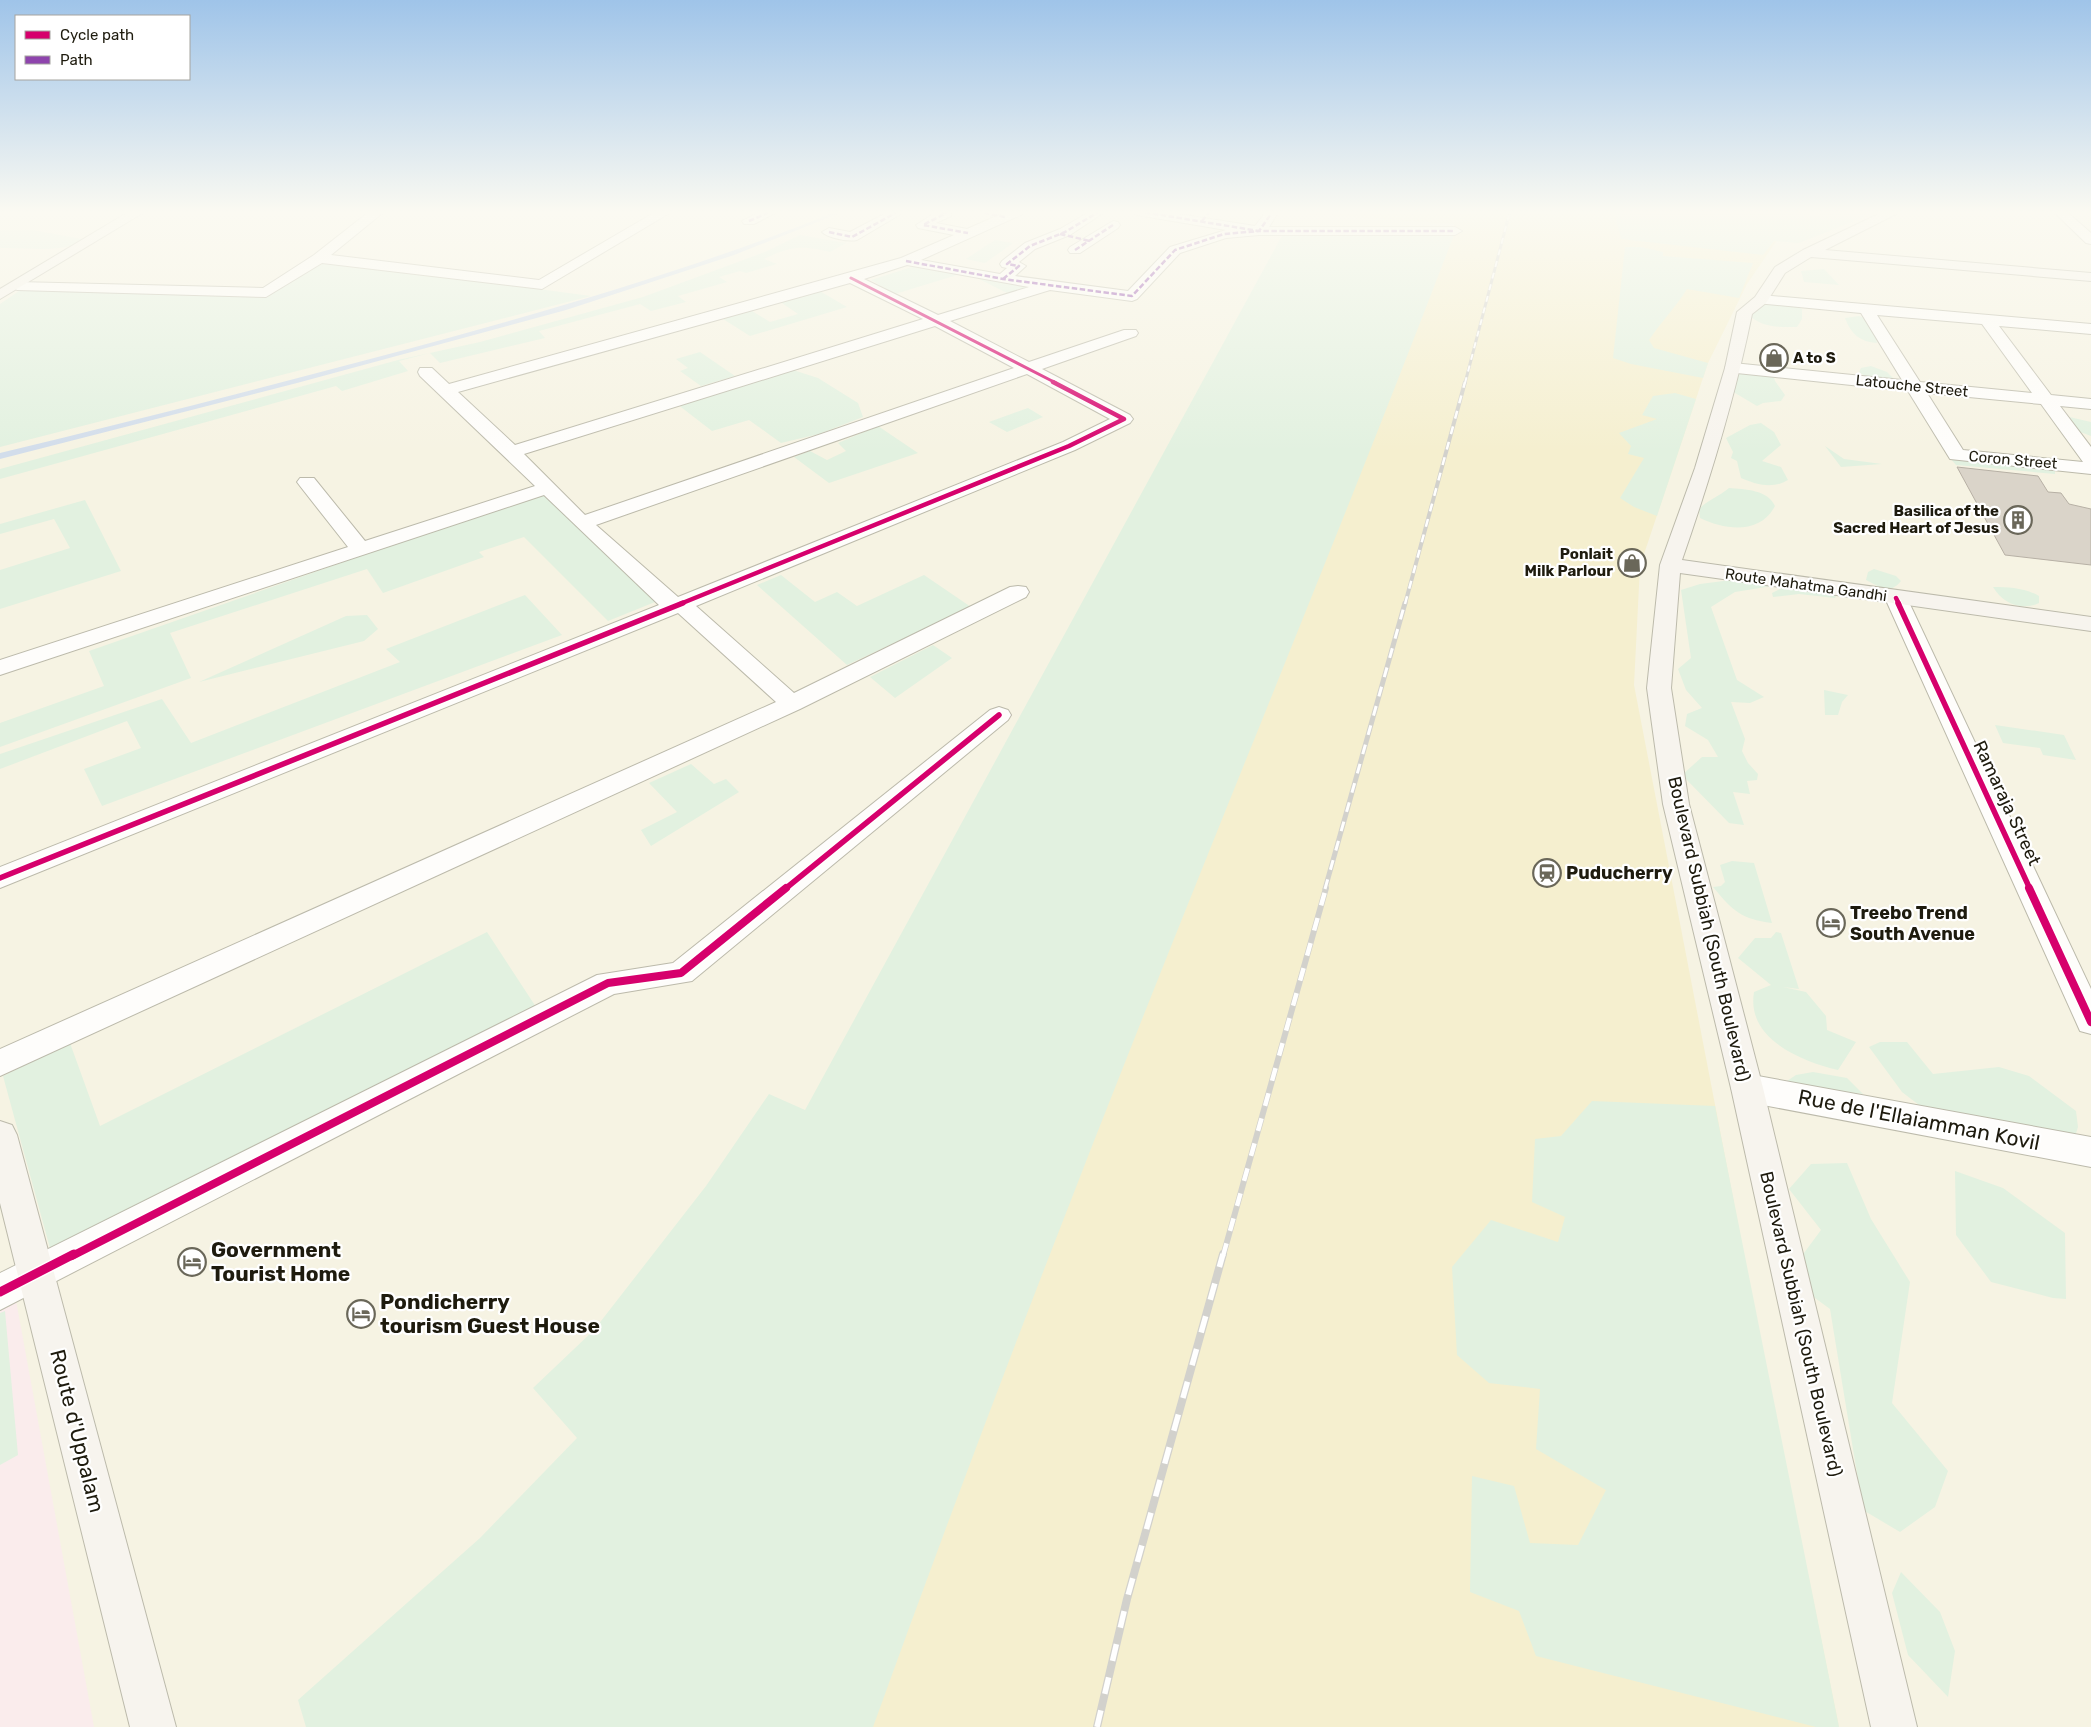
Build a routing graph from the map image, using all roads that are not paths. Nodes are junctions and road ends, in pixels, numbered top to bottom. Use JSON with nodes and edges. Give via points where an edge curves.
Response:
{"nodes":[{"id":1,"x":191,"y":292,"type":"edge"},
{"id":2,"x":270,"y":292,"type":"edge"},
{"id":3,"x":802,"y":292,"type":"edge"},
{"id":4,"x":879,"y":292,"type":"edge"},
{"id":5,"x":1030,"y":292,"type":"edge"},
{"id":6,"x":1095,"y":292,"type":"edge"},
{"id":7,"x":1136,"y":292,"type":"edge"},
{"id":8,"x":1766,"y":292,"type":"edge"},
{"id":9,"x":1761,"y":300,"type":"junction"},
{"id":10,"x":1866,"y":309,"type":"junction"},
{"id":11,"x":1986,"y":320,"type":"junction"},
{"id":12,"x":938,"y":321,"type":"junction"},
{"id":13,"x":2091,"y":329,"type":"edge"},
{"id":14,"x":1130,"y":333,"type":"dead end"},
{"id":15,"x":1028,"y":368,"type":"junction"},
{"id":16,"x":1733,"y":368,"type":"junction"},
{"id":17,"x":426,"y":372,"type":"dead end"},
{"id":18,"x":1914,"y":386,"type":"junction"},
{"id":19,"x":446,"y":390,"type":"junction"},
{"id":20,"x":2047,"y":399,"type":"junction"},
{"id":21,"x":2091,"y":404,"type":"edge"},
{"id":22,"x":512,"y":452,"type":"junction"},
{"id":23,"x":2091,"y":460,"type":"edge"},
{"id":24,"x":2091,"y":468,"type":"edge"},
{"id":25,"x":307,"y":482,"type":"dead end"},
{"id":26,"x":547,"y":488,"type":"junction"},
{"id":27,"x":582,"y":523,"type":"junction"},
{"id":28,"x":360,"y":549,"type":"junction"},
{"id":29,"x":1670,"y":565,"type":"junction"},
{"id":30,"x":1018,"y":592,"type":"dead end"},
{"id":31,"x":1896,"y":598,"type":"junction"},
{"id":32,"x":676,"y":605,"type":"junction"},
{"id":33,"x":2091,"y":624,"type":"edge"},
{"id":34,"x":0,"y":668,"type":"edge"},
{"id":35,"x":792,"y":704,"type":"junction"},
{"id":36,"x":1000,"y":715,"type":"dead end"},
{"id":37,"x":0,"y":878,"type":"edge"},
{"id":38,"x":2091,"y":1022,"type":"edge"},
{"id":39,"x":0,"y":1063,"type":"edge"},
{"id":40,"x":1747,"y":1088,"type":"junction"},
{"id":41,"x":0,"y":1135,"type":"edge"},
{"id":42,"x":2089,"y":1157,"type":"edge"},
{"id":43,"x":36,"y":1274,"type":"junction"},
{"id":44,"x":0,"y":1292,"type":"edge"},
{"id":45,"x":153,"y":1727,"type":"edge"},
{"id":46,"x":1894,"y":1727,"type":"edge"}],
"edges":[{"from":1,"to":2,"type":"street"},
{"from":3,"to":19,"type":"street"},
{"from":4,"to":12,"type":"street"},
{"from":5,"to":12,"type":"street"},
{"from":6,"to":7,"type":"street","via":[[1132,296]]},
{"from":8,"to":9,"type":"main road","name":"Boulevard Subbiah (South Boulevard)"},
{"from":9,"to":10,"type":"street"},
{"from":9,"to":16,"type":"main road","name":"Boulevard Subbiah (South Boulevard)","via":[[1745,312]]},
{"from":10,"to":11,"type":"street"},
{"from":10,"to":18,"type":"street","name":"Coron Street"},
{"from":11,"to":13,"type":"street"},
{"from":11,"to":20,"type":"street"},
{"from":12,"to":15,"type":"street"},
{"from":12,"to":22,"type":"street"},
{"from":14,"to":15,"type":"street"},
{"from":15,"to":27,"type":"street"},
{"from":15,"to":32,"type":"street","via":[[1124,419],[1068,446]]},
{"from":16,"to":18,"type":"street","name":"Latouche Street"},
{"from":16,"to":29,"type":"main road","name":"Boulevard Subbiah (South Boulevard)","via":[[1704,468]]},
{"from":17,"to":19,"type":"street"},
{"from":18,"to":20,"type":"street","name":"Latouche Street"},
{"from":18,"to":24,"type":"street","name":"Coron Street","via":[[1957,455]]},
{"from":19,"to":22,"type":"street"},
{"from":20,"to":21,"type":"street","name":"Latouche Street"},
{"from":20,"to":23,"type":"street"},
{"from":22,"to":26,"type":"street"},
{"from":25,"to":28,"type":"street"},
{"from":26,"to":27,"type":"street"},
{"from":26,"to":28,"type":"street"},
{"from":27,"to":32,"type":"street"},
{"from":28,"to":34,"type":"street"},
{"from":29,"to":31,"type":"main road","name":"Route Mahatma Gandhi"},
{"from":29,"to":40,"type":"main road","name":"Boulevard Subbiah (South Boulevard)","via":[[1659,688],[1676,804]]},
{"from":30,"to":35,"type":"street"},
{"from":31,"to":33,"type":"main road","name":"Route Mahatma Gandhi"},
{"from":31,"to":38,"type":"street","name":"Ramaraja Street"},
{"from":32,"to":35,"type":"street"},
{"from":32,"to":37,"type":"street"},
{"from":35,"to":39,"type":"street"},
{"from":36,"to":43,"type":"street","via":[[682,973],[608,984]]},
{"from":40,"to":42,"type":"street","name":"Rue de l'Ellaiamman Kovil"},
{"from":40,"to":46,"type":"main road","name":"Boulevard Subbiah (South Boulevard)"},
{"from":41,"to":43,"type":"main road","name":"Route d'Uppalam"},
{"from":43,"to":44,"type":"street"},
{"from":43,"to":45,"type":"main road","name":"Route d'Uppalam"}]}
